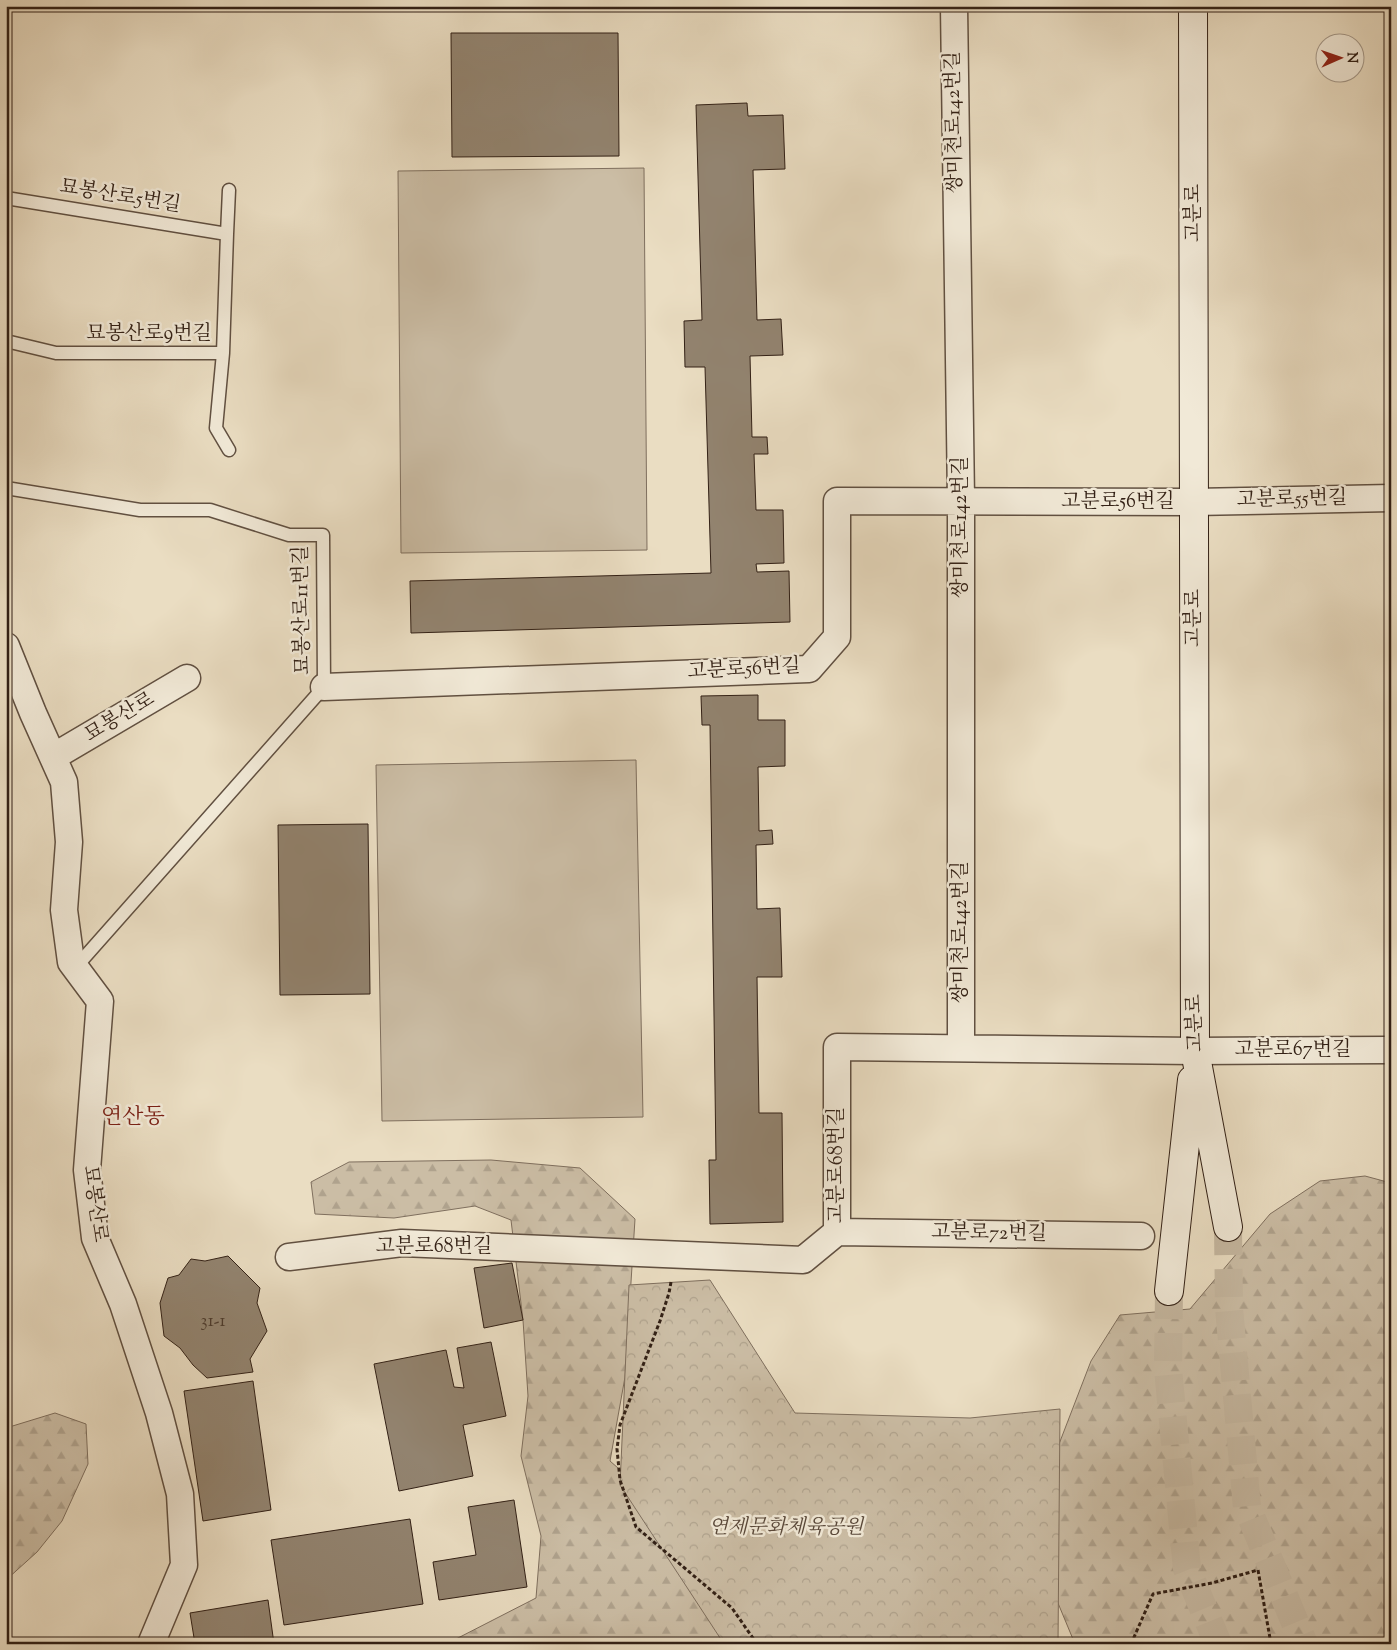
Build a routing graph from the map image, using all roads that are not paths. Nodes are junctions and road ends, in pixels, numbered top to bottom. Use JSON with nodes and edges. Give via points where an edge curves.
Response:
{"nodes":[{"id":1,"x":954,"y":6,"type":"edge"},
{"id":2,"x":1194,"y":6,"type":"edge"},
{"id":3,"x":229,"y":190,"type":"dead end"},
{"id":4,"x":6,"y":198,"type":"edge"},
{"id":5,"x":227,"y":234,"type":"junction"},
{"id":6,"x":6,"y":341,"type":"edge"},
{"id":7,"x":222,"y":353,"type":"junction"},
{"id":8,"x":229,"y":450,"type":"dead end"},
{"id":9,"x":6,"y":488,"type":"edge"},
{"id":10,"x":1391,"y":498,"type":"edge"},
{"id":11,"x":961,"y":500,"type":"junction"},
{"id":12,"x":1194,"y":502,"type":"junction"},
{"id":13,"x":6,"y":646,"type":"edge"},
{"id":14,"x":186,"y":678,"type":"dead end"},
{"id":15,"x":324,"y":687,"type":"junction"},
{"id":16,"x":53,"y":757,"type":"junction"},
{"id":17,"x":76,"y":968,"type":"junction"},
{"id":18,"x":961,"y":1048,"type":"junction"},
{"id":19,"x":1391,"y":1050,"type":"edge"},
{"id":20,"x":1195,"y":1051,"type":"junction"},
{"id":21,"x":1228,"y":1227,"type":"tunnel mouth"},
{"id":22,"x":837,"y":1232,"type":"junction"},
{"id":23,"x":1141,"y":1236,"type":"dead end"},
{"id":24,"x":289,"y":1257,"type":"dead end"},
{"id":25,"x":1169,"y":1291,"type":"tunnel mouth"},
{"id":26,"x":152,"y":1644,"type":"edge"}],
"edges":[{"from":1,"to":11,"type":"street","name":"쌍미천로142번길"},
{"from":2,"to":12,"type":"main road","name":"고분로"},
{"from":3,"to":5,"type":"lane"},
{"from":4,"to":5,"type":"lane","name":"묘봉산로5번길"},
{"from":5,"to":7,"type":"lane"},
{"from":6,"to":7,"type":"lane","name":"묘봉산로9번길","via":[[56,353]]},
{"from":7,"to":8,"type":"lane","name":"묘봉산로9번길","via":[[216,428]]},
{"from":9,"to":15,"type":"lane","name":"묘봉산로11번길","via":[[140,510],[210,510],[289,535],[323,536]]},
{"from":10,"to":12,"type":"street","name":"고분로55번길"},
{"from":11,"to":12,"type":"street","name":"고분로56번길"},
{"from":11,"to":15,"type":"street","name":"고분로56번길","via":[[837,501],[837,637],[808,669]]},
{"from":11,"to":18,"type":"street","name":"쌍미천로142번길"},
{"from":12,"to":20,"type":"main road","name":"고분로"},
{"from":13,"to":16,"type":"street","name":"묘봉산로"},
{"from":14,"to":16,"type":"street","name":"묘봉산로"},
{"from":15,"to":17,"type":"lane","name":"묘봉산로11번길"},
{"from":16,"to":17,"type":"street","name":"묘봉산로","via":[[64,782],[69,842],[64,910],[71,962]]},
{"from":17,"to":26,"type":"street","name":"묘봉산로","via":[[100,1001],[87,1170],[95,1238],[123,1304],[159,1413],[180,1494],[184,1565]]},
{"from":18,"to":20,"type":"street","name":"고분로68번길"},
{"from":18,"to":22,"type":"street","name":"고분로68번길","via":[[837,1047]]},
{"from":19,"to":20,"type":"street","name":"고분로67번길"},
{"from":20,"to":21,"type":"main road","name":"고분로"},
{"from":20,"to":25,"type":"main road"},
{"from":22,"to":23,"type":"street","name":"고분로72번길"},
{"from":22,"to":24,"type":"street","name":"고분로68번길","via":[[803,1260],[402,1243]]}]}
